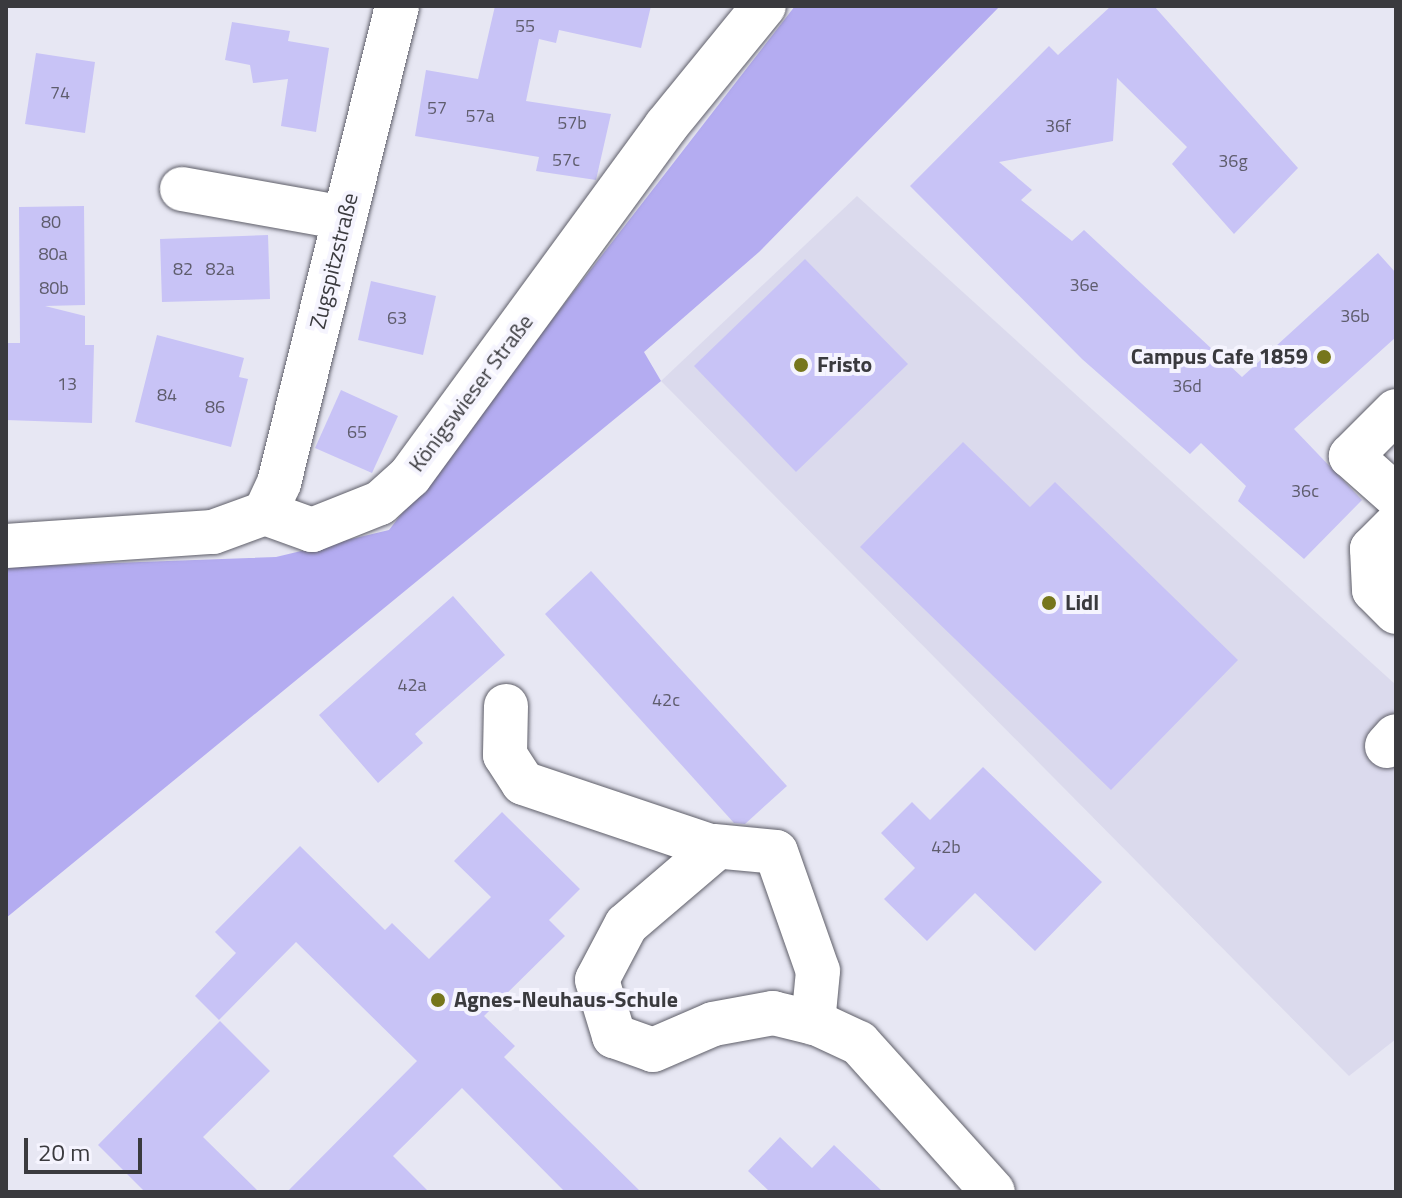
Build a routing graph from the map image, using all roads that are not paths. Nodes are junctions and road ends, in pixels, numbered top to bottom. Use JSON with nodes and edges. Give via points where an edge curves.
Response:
{"nodes":[{"id":1,"x":397,"y":6,"type":"edge"},
{"id":2,"x":764,"y":6,"type":"edge"},
{"id":3,"x":182,"y":189,"type":"dead end"},
{"id":4,"x":344,"y":218,"type":"junction"},
{"id":5,"x":1396,"y":411,"type":"edge"},
{"id":6,"x":1396,"y":496,"type":"edge"},
{"id":7,"x":265,"y":513,"type":"junction"},
{"id":8,"x":1396,"y":525,"type":"edge"},
{"id":9,"x":6,"y":546,"type":"edge"},
{"id":10,"x":1396,"y":612,"type":"edge"},
{"id":11,"x":506,"y":706,"type":"dead end"},
{"id":12,"x":714,"y":846,"type":"junction"},
{"id":13,"x":813,"y":1023,"type":"junction"},
{"id":14,"x":993,"y":1192,"type":"edge"}],
"edges":[{"from":1,"to":4,"type":"street","name":"Zugspitzstraße"},
{"from":2,"to":7,"type":"street","name":"Königswieser Straße","via":[[666,126],[410,476],[380,503],[312,530]]},
{"from":3,"to":4,"type":"street"},
{"from":4,"to":7,"type":"street","name":"Zugspitzstraße","via":[[279,483]]},
{"from":5,"to":6,"type":"street","via":[[1351,456]]},
{"from":7,"to":9,"type":"street","via":[[213,532]]},
{"from":8,"to":10,"type":"street","via":[[1372,549],[1374,590]]},
{"from":11,"to":12,"type":"street","via":[[505,755],[523,783]]},
{"from":12,"to":13,"type":"street","via":[[776,852],[818,971]]},
{"from":12,"to":13,"type":"street","via":[[626,925],[597,980],[614,1036],[653,1050],[713,1024],[773,1013]]},
{"from":13,"to":14,"type":"street","via":[[859,1043]]}]}
